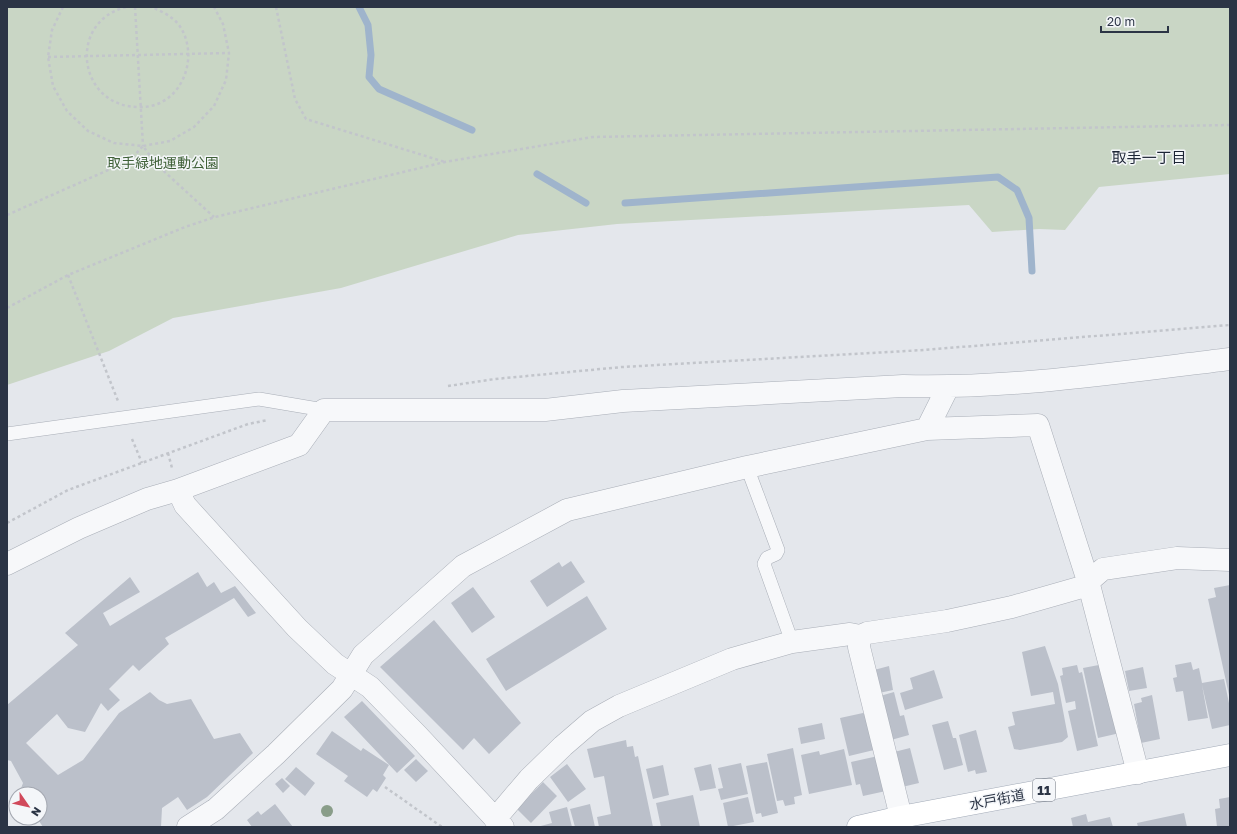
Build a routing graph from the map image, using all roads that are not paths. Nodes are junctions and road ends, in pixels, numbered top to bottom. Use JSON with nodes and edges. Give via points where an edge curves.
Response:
{"nodes":[{"id":1,"x":1230,"y":359,"type":"edge"},
{"id":2,"x":948,"y":387,"type":"junction"},
{"id":3,"x":324,"y":410,"type":"junction"},
{"id":4,"x":927,"y":429,"type":"junction"},
{"id":5,"x":7,"y":434,"type":"edge"},
{"id":6,"x":747,"y":467,"type":"junction"},
{"id":7,"x":176,"y":481,"type":"junction"},
{"id":8,"x":1230,"y":560,"type":"edge"},
{"id":9,"x":7,"y":564,"type":"edge"},
{"id":10,"x":1088,"y":581,"type":"junction"},
{"id":11,"x":860,"y":636,"type":"junction"},
{"id":12,"x":792,"y":642,"type":"junction"},
{"id":13,"x":351,"y":674,"type":"junction"},
{"id":14,"x":1230,"y":755,"type":"edge"},
{"id":15,"x":1138,"y":773,"type":"junction"},
{"id":16,"x":902,"y":817,"type":"junction"},
{"id":17,"x":499,"y":823,"type":"edge"},
{"id":18,"x":188,"y":827,"type":"edge"},
{"id":19,"x":858,"y":827,"type":"edge"}],
"edges":[{"from":1,"to":2,"type":"street","via":[[1079,377]]},
{"from":2,"to":3,"type":"street","via":[[903,386],[631,401],[545,410]]},
{"from":2,"to":4,"type":"street"},
{"from":3,"to":5,"type":"lane","via":[[259,400]]},
{"from":3,"to":7,"type":"street","via":[[299,445]]},
{"from":4,"to":6,"type":"street"},
{"from":4,"to":10,"type":"street","via":[[1038,425]]},
{"from":6,"to":12,"type":"lane","via":[[778,550],[776,554],[767,558],[764,564]]},
{"from":6,"to":13,"type":"street","via":[[567,510],[463,566],[363,655]]},
{"from":7,"to":9,"type":"street","via":[[147,499],[79,528]]},
{"from":7,"to":13,"type":"street","via":[[184,505],[297,628],[335,664]]},
{"from":8,"to":10,"type":"street","via":[[1177,558],[1103,569]]},
{"from":10,"to":11,"type":"street","via":[[1082,587],[1012,607]]},
{"from":10,"to":15,"type":"street"},
{"from":11,"to":12,"type":"street","via":[[850,634]]},
{"from":11,"to":16,"type":"street","via":[[859,647]]},
{"from":12,"to":17,"type":"street","via":[[732,659],[619,706],[592,721],[529,779]]},
{"from":13,"to":17,"type":"street","via":[[375,692]]},
{"from":13,"to":18,"type":"street","via":[[342,689],[276,754],[216,809]]},
{"from":14,"to":15,"type":"main road","name":"水戸街道","number":"11"},
{"from":15,"to":16,"type":"main road","name":"水戸街道","number":"11"},
{"from":16,"to":19,"type":"main road","name":"水戸街道","number":"11"}]}
